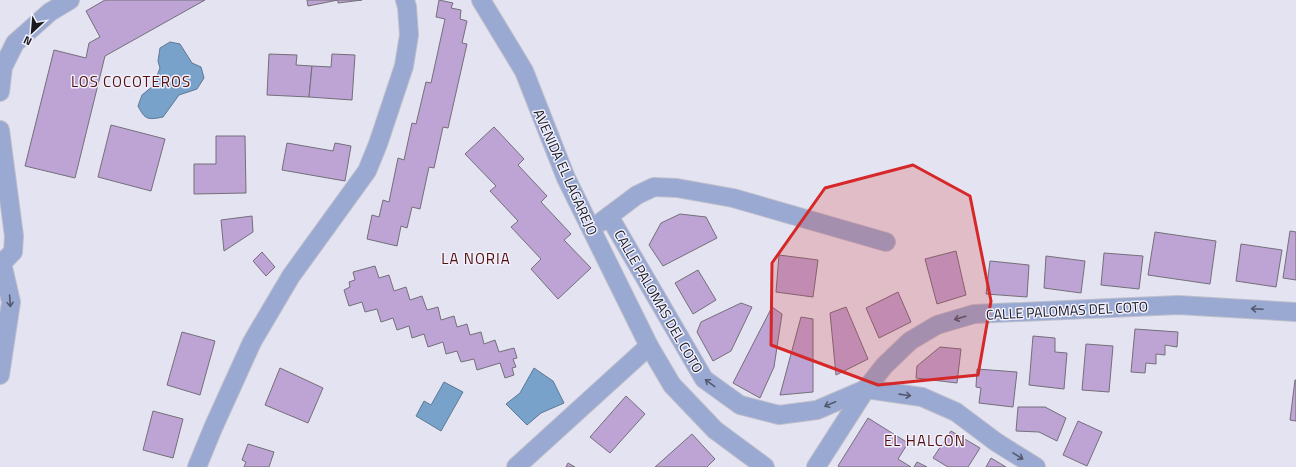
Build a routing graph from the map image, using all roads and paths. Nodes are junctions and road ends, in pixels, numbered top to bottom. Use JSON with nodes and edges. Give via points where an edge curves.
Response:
{"nodes":[{"id":1,"x":70,"y":0,"type":"edge"},
{"id":2,"x":405,"y":0,"type":"edge"},
{"id":3,"x":481,"y":0,"type":"edge"},
{"id":4,"x":0,"y":92,"type":"edge"},
{"id":5,"x":0,"y":130,"type":"edge"},
{"id":6,"x":609,"y":216,"type":"junction"},
{"id":7,"x":591,"y":230,"type":"junction"},
{"id":8,"x":886,"y":242,"type":"dead end"},
{"id":9,"x":1,"y":263,"type":"edge"},
{"id":10,"x":1296,"y":312,"type":"edge"},
{"id":11,"x":649,"y":346,"type":"junction"},
{"id":12,"x":0,"y":375,"type":"edge"},
{"id":13,"x":866,"y":389,"type":"junction"},
{"id":14,"x":197,"y":467,"type":"edge"},
{"id":15,"x":516,"y":467,"type":"edge"},
{"id":16,"x":765,"y":467,"type":"edge"},
{"id":17,"x":816,"y":467,"type":"edge"},
{"id":18,"x":1036,"y":467,"type":"edge"}],
"edges":[{"from":1,"to":4,"type":"street","via":[[50,12],[15,43],[3,67]]},
{"from":2,"to":14,"type":"street","via":[[409,35],[404,66],[367,171],[291,276],[252,342]]},
{"from":3,"to":7,"type":"street","name":"AVENIDA EL LAGAREJO","via":[[524,72],[566,178]]},
{"from":5,"to":9,"type":"street","via":[[14,236],[12,252]]},
{"from":6,"to":7,"type":"street","name":"CALLE PALOMAS DEL COTO"},
{"from":6,"to":8,"type":"street","name":"CALLE PALOMAS DEL COTO","via":[[637,195],[654,187],[677,188],[732,198]]},
{"from":13,"to":6,"type":"street","name":"CALLE PALOMAS DEL COTO","one_way":true,"via":[[817,410],[779,415],[740,405],[704,379]]},
{"from":7,"to":11,"type":"street","name":"AVENIDA EL LAGAREJO"},
{"from":9,"to":12,"type":"street","one_way":true,"via":[[11,302]]},
{"from":10,"to":13,"type":"street","name":"CALLE PALOMAS DEL COTO","one_way":true,"via":[[1178,305],[974,314],[937,325],[910,341],[884,366]]},
{"from":11,"to":15,"type":"street"},
{"from":11,"to":16,"type":"street","name":"AVENIDA EL LAGAREJO","via":[[672,385],[715,430]]},
{"from":13,"to":17,"type":"street","name":"CALLE PALOMAS DEL COTO"},
{"from":13,"to":18,"type":"street","one_way":true,"via":[[922,397],[956,412],[996,442]]}]}
